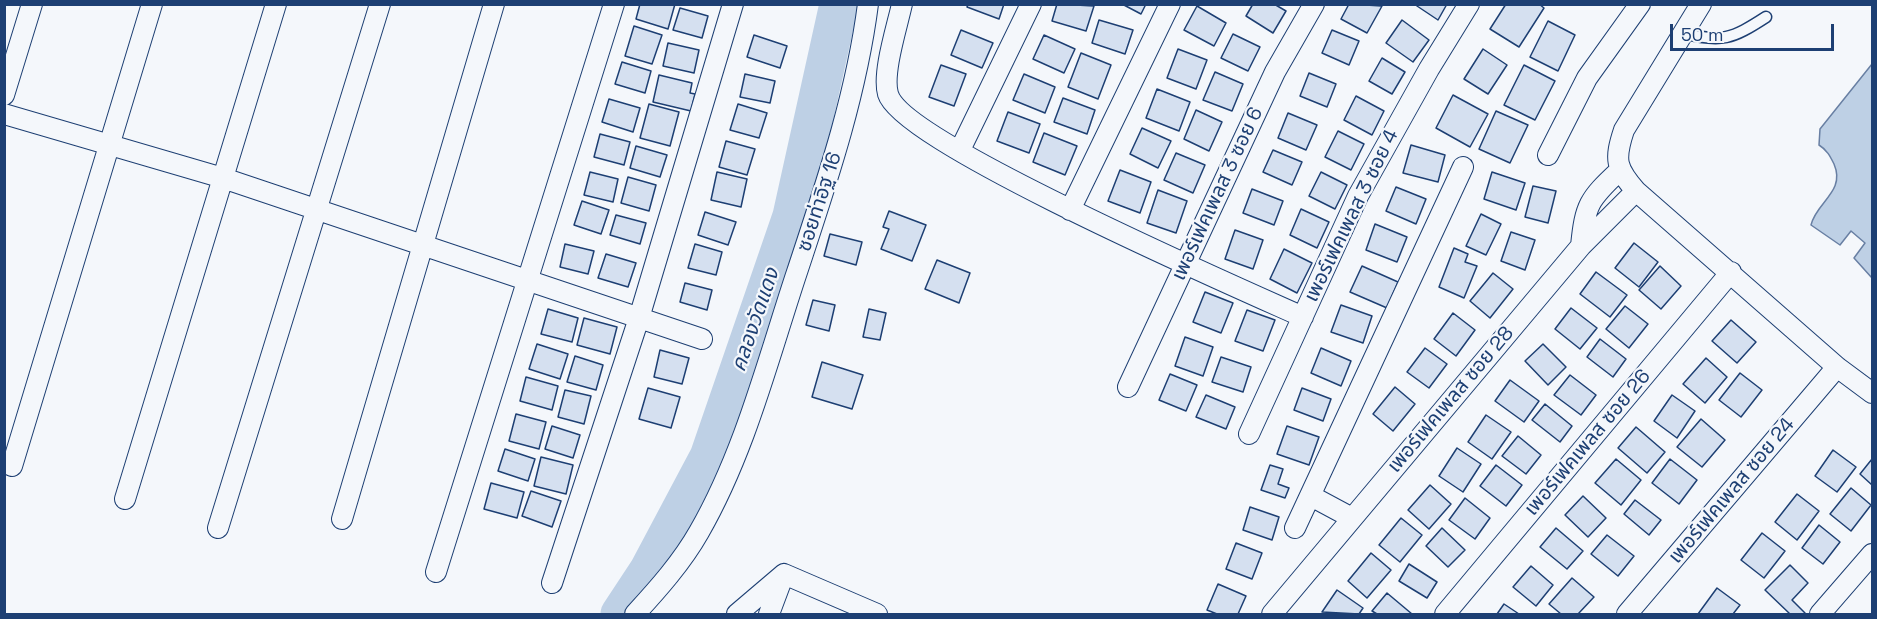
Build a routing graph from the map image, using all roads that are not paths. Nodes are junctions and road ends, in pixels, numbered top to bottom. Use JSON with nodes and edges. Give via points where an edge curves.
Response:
{"nodes":[{"id":1,"x":32,"y":4,"type":"edge"},
{"id":2,"x":152,"y":4,"type":"edge"},
{"id":3,"x":276,"y":4,"type":"edge"},
{"id":4,"x":380,"y":4,"type":"edge"},
{"id":5,"x":494,"y":4,"type":"edge"},
{"id":6,"x":614,"y":4,"type":"edge"},
{"id":7,"x":733,"y":4,"type":"edge"},
{"id":8,"x":868,"y":4,"type":"edge"},
{"id":9,"x":902,"y":4,"type":"edge"},
{"id":10,"x":1031,"y":4,"type":"edge"},
{"id":11,"x":1170,"y":4,"type":"edge"},
{"id":12,"x":1314,"y":4,"type":"edge"},
{"id":13,"x":1469,"y":4,"type":"edge"},
{"id":14,"x":1640,"y":4,"type":"edge"},
{"id":15,"x":1701,"y":4,"type":"edge"},
{"id":16,"x":1766,"y":17,"type":"dead end"},
{"id":17,"x":1682,"y":33,"type":"junction"},
{"id":18,"x":4,"y":95,"type":"edge"},
{"id":19,"x":4,"y":114,"type":"edge"},
{"id":20,"x":110,"y":145,"type":"junction"},
{"id":21,"x":960,"y":150,"type":"junction"},
{"id":22,"x":1548,"y":155,"type":"dead end"},
{"id":23,"x":1463,"y":167,"type":"dead end"},
{"id":24,"x":1619,"y":171,"type":"junction"},
{"id":25,"x":223,"y":178,"type":"junction"},
{"id":26,"x":1636,"y":191,"type":"junction"},
{"id":27,"x":316,"y":209,"type":"junction"},
{"id":28,"x":1070,"y":210,"type":"junction"},
{"id":29,"x":423,"y":245,"type":"junction"},
{"id":30,"x":1581,"y":246,"type":"junction"},
{"id":31,"x":1185,"y":264,"type":"junction"},
{"id":32,"x":1731,"y":272,"type":"junction"},
{"id":33,"x":529,"y":281,"type":"junction"},
{"id":34,"x":1303,"y":317,"type":"junction"},
{"id":35,"x":639,"y":318,"type":"junction"},
{"id":36,"x":702,"y":339,"type":"dead end"},
{"id":37,"x":1837,"y":367,"type":"junction"},
{"id":38,"x":1128,"y":387,"type":"dead end"},
{"id":39,"x":1872,"y":393,"type":"edge"},
{"id":40,"x":1249,"y":434,"type":"dead end"},
{"id":41,"x":12,"y":466,"type":"dead end"},
{"id":42,"x":1311,"y":496,"type":"junction"},
{"id":43,"x":125,"y":499,"type":"dead end"},
{"id":44,"x":1352,"y":518,"type":"junction"},
{"id":45,"x":342,"y":519,"type":"dead end"},
{"id":46,"x":218,"y":528,"type":"dead end"},
{"id":47,"x":1295,"y":528,"type":"dead end"},
{"id":48,"x":1872,"y":554,"type":"edge"},
{"id":49,"x":436,"y":572,"type":"dead end"},
{"id":50,"x":784,"y":574,"type":"junction"},
{"id":51,"x":552,"y":583,"type":"dead end"},
{"id":52,"x":635,"y":615,"type":"edge"},
{"id":53,"x":737,"y":615,"type":"edge"},
{"id":54,"x":769,"y":615,"type":"edge"},
{"id":55,"x":877,"y":615,"type":"edge"},
{"id":56,"x":1272,"y":615,"type":"edge"},
{"id":57,"x":1445,"y":615,"type":"edge"},
{"id":58,"x":1627,"y":615,"type":"edge"},
{"id":59,"x":1820,"y":615,"type":"edge"}],
"edges":[{"from":1,"to":18,"type":"street"},
{"from":2,"to":20,"type":"street"},
{"from":3,"to":25,"type":"street"},
{"from":4,"to":27,"type":"street"},
{"from":5,"to":29,"type":"street"},
{"from":6,"to":33,"type":"street"},
{"from":7,"to":35,"type":"street"},
{"from":8,"to":52,"type":"street","name":"ซอยท่าอิฐ 16","via":[[840,141],[730,470],[699,532],[665,582]]},
{"from":9,"to":21,"type":"street","via":[[887,80],[888,95],[899,111],[925,131]]},
{"from":10,"to":21,"type":"street"},
{"from":11,"to":28,"type":"street"},
{"from":12,"to":31,"type":"street","name":"เพอร์เฟคเพลส 3 ซอย 6","via":[[1275,72]]},
{"from":13,"to":34,"type":"street","name":"เพอร์เฟคเพลส 3 ซอย 4","via":[[1358,196]]},
{"from":14,"to":22,"type":"street","via":[[1587,78]]},
{"from":15,"to":17,"type":"street"},
{"from":16,"to":17,"type":"lane","via":[[1731,38],[1717,40]]},
{"from":17,"to":24,"type":"street","via":[[1624,130],[1618,147]]},
{"from":19,"to":20,"type":"street"},
{"from":20,"to":25,"type":"street"},
{"from":20,"to":41,"type":"street"},
{"from":21,"to":28,"type":"street"},
{"from":23,"to":42,"type":"street"},
{"from":24,"to":26,"type":"street"},
{"from":24,"to":30,"type":"street","via":[[1589,202]]},
{"from":25,"to":27,"type":"street"},
{"from":25,"to":43,"type":"street"},
{"from":26,"to":30,"type":"street","name":"เพอร์เฟคเพลส ซอย 28"},
{"from":26,"to":32,"type":"street"},
{"from":27,"to":29,"type":"street"},
{"from":27,"to":46,"type":"street"},
{"from":28,"to":31,"type":"street"},
{"from":29,"to":33,"type":"street"},
{"from":29,"to":45,"type":"street"},
{"from":30,"to":44,"type":"street","name":"เพอร์เฟคเพลส ซอย 28"},
{"from":31,"to":34,"type":"street"},
{"from":31,"to":38,"type":"street","name":"เพอร์เฟคเพลส 3 ซอย 6"},
{"from":32,"to":37,"type":"street"},
{"from":32,"to":57,"type":"street","name":"เพอร์เฟคเพลส ซอย 26"},
{"from":33,"to":35,"type":"street"},
{"from":33,"to":49,"type":"street"},
{"from":34,"to":40,"type":"street","name":"เพอร์เฟคเพลส 3 ซอย 4"},
{"from":35,"to":36,"type":"street"},
{"from":35,"to":51,"type":"street"},
{"from":37,"to":39,"type":"street"},
{"from":37,"to":58,"type":"street","name":"เพอร์เฟคเพลส ซอย 24"},
{"from":42,"to":44,"type":"street"},
{"from":42,"to":47,"type":"street"},
{"from":44,"to":56,"type":"street","name":"เพอร์เฟคเพลส ซอย 28"},
{"from":48,"to":59,"type":"street"},
{"from":50,"to":53,"type":"street"},
{"from":50,"to":54,"type":"street"},
{"from":50,"to":55,"type":"street"}]}
